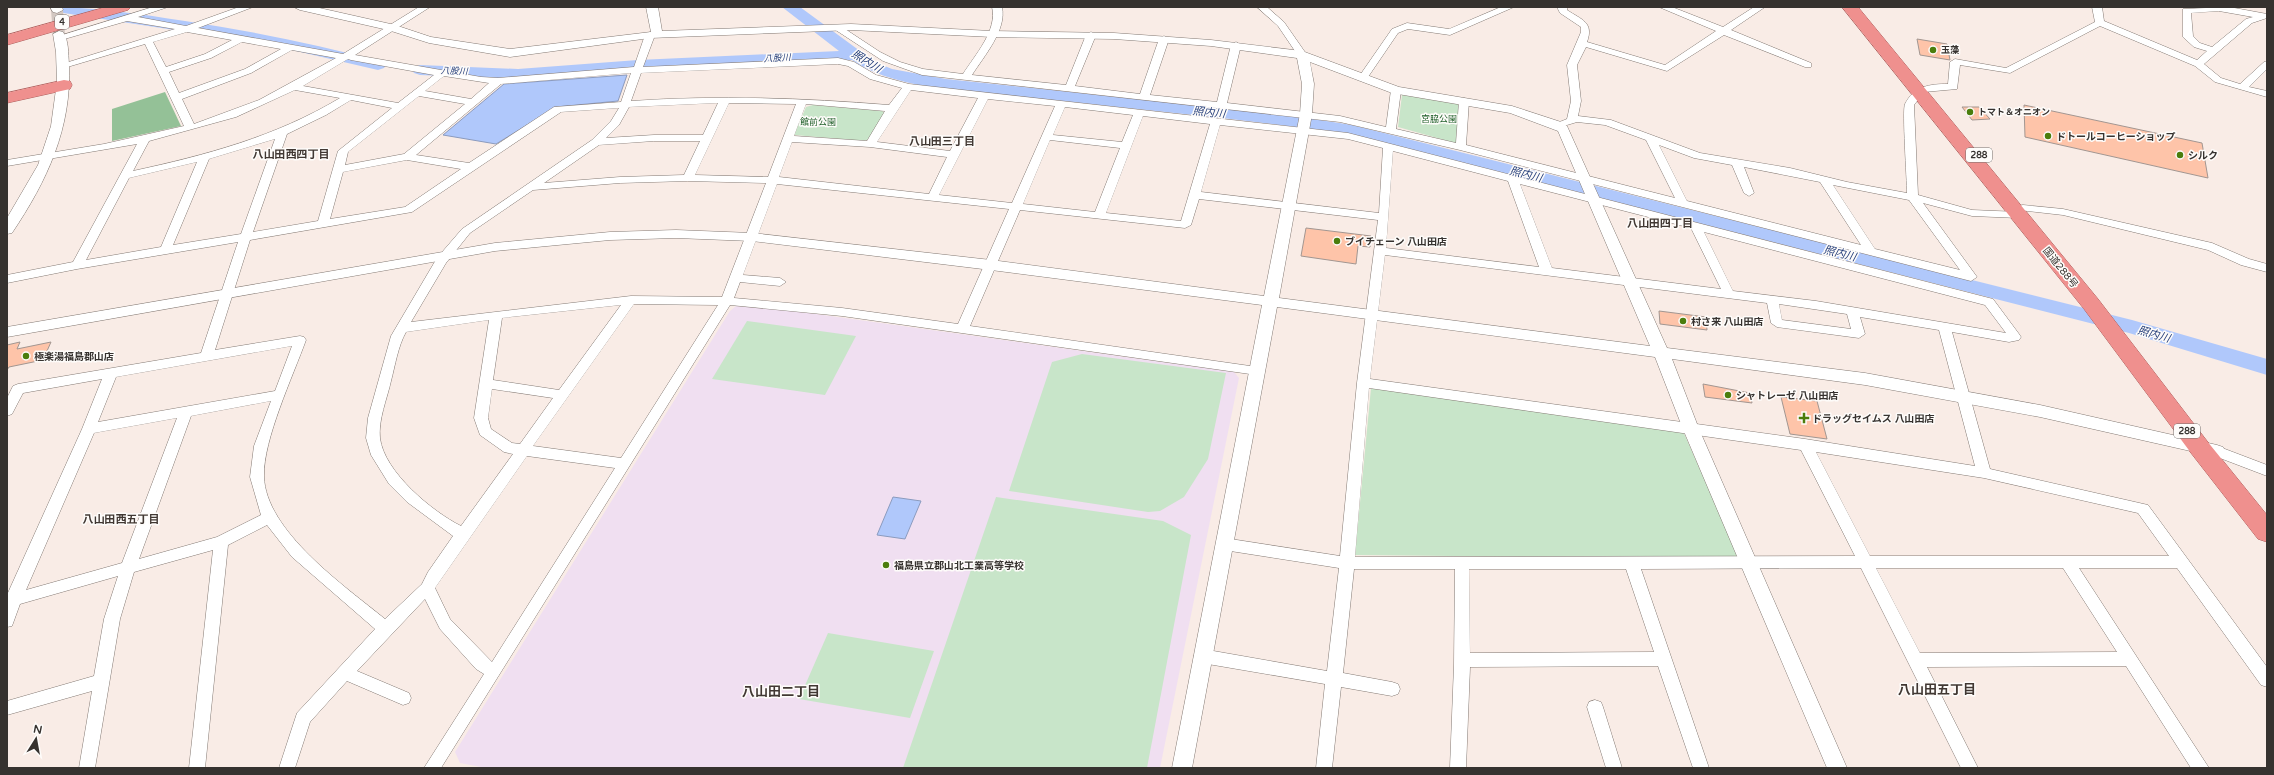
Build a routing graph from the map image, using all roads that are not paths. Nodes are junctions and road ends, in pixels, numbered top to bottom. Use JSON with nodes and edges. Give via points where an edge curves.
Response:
{"nodes":[{"id":1,"x":90,"y":7,"type":"edge"},
{"id":2,"x":97,"y":7,"type":"edge"},
{"id":3,"x":163,"y":7,"type":"edge"},
{"id":4,"x":248,"y":7,"type":"edge"},
{"id":5,"x":300,"y":7,"type":"edge"},
{"id":6,"x":425,"y":7,"type":"edge"},
{"id":7,"x":652,"y":7,"type":"edge"},
{"id":8,"x":997,"y":7,"type":"edge"},
{"id":9,"x":1262,"y":7,"type":"edge"},
{"id":10,"x":1509,"y":7,"type":"edge"},
{"id":11,"x":1562,"y":7,"type":"edge"},
{"id":12,"x":1664,"y":7,"type":"edge"},
{"id":13,"x":1760,"y":7,"type":"edge"},
{"id":14,"x":1850,"y":7,"type":"edge"},
{"id":15,"x":1855,"y":7,"type":"edge"},
{"id":16,"x":2097,"y":7,"type":"edge"},
{"id":17,"x":123,"y":11,"type":"edge"},
{"id":18,"x":2266,"y":16,"type":"edge"},
{"id":19,"x":2100,"y":22,"type":"junction"},
{"id":20,"x":7,"y":27,"type":"edge"},
{"id":21,"x":391,"y":27,"type":"junction"},
{"id":22,"x":836,"y":27,"type":"junction"},
{"id":23,"x":186,"y":29,"type":"junction"},
{"id":24,"x":7,"y":31,"type":"edge"},
{"id":25,"x":1723,"y":31,"type":"junction"},
{"id":26,"x":992,"y":34,"type":"junction"},
{"id":27,"x":654,"y":35,"type":"junction"},
{"id":28,"x":1091,"y":35,"type":"junction"},
{"id":29,"x":60,"y":36,"type":"joint"},
{"id":30,"x":7,"y":38,"type":"edge"},
{"id":31,"x":240,"y":39,"type":"junction"},
{"id":32,"x":148,"y":40,"type":"junction"},
{"id":33,"x":1164,"y":40,"type":"junction"},
{"id":34,"x":1581,"y":43,"type":"junction"},
{"id":35,"x":1236,"y":45,"type":"junction"},
{"id":36,"x":291,"y":48,"type":"junction"},
{"id":37,"x":2215,"y":50,"type":"junction"},
{"id":38,"x":1302,"y":55,"type":"junction"},
{"id":39,"x":347,"y":57,"type":"junction"},
{"id":40,"x":2198,"y":64,"type":"junction"},
{"id":41,"x":2267,"y":64,"type":"edge"},
{"id":42,"x":64,"y":65,"type":"junction"},
{"id":43,"x":1808,"y":65,"type":"dead end"},
{"id":44,"x":638,"y":70,"type":"junction"},
{"id":45,"x":163,"y":71,"type":"junction"},
{"id":46,"x":442,"y":74,"type":"junction"},
{"id":47,"x":966,"y":77,"type":"junction"},
{"id":48,"x":1363,"y":78,"type":"junction"},
{"id":49,"x":498,"y":81,"type":"junction"},
{"id":50,"x":64,"y":85,"type":"junction"},
{"id":51,"x":294,"y":87,"type":"junction"},
{"id":52,"x":908,"y":87,"type":"junction"},
{"id":53,"x":2242,"y":88,"type":"junction"},
{"id":54,"x":1069,"y":89,"type":"junction"},
{"id":55,"x":1396,"y":90,"type":"junction"},
{"id":56,"x":1922,"y":91,"type":"junction"},
{"id":57,"x":417,"y":92,"type":"junction"},
{"id":58,"x":2267,"y":94,"type":"edge"},
{"id":59,"x":984,"y":96,"type":"junction"},
{"id":60,"x":348,"y":97,"type":"junction"},
{"id":61,"x":1144,"y":97,"type":"junction"},
{"id":62,"x":7,"y":98,"type":"edge"},
{"id":63,"x":176,"y":98,"type":"junction"},
{"id":64,"x":725,"y":100,"type":"junction"},
{"id":65,"x":802,"y":101,"type":"junction"},
{"id":66,"x":1464,"y":101,"type":"junction"},
{"id":67,"x":473,"y":102,"type":"junction"},
{"id":68,"x":624,"y":104,"type":"junction"},
{"id":69,"x":1061,"y":104,"type":"junction"},
{"id":70,"x":400,"y":106,"type":"junction"},
{"id":71,"x":1222,"y":106,"type":"junction"},
{"id":72,"x":892,"y":108,"type":"junction"},
{"id":73,"x":1139,"y":112,"type":"junction"},
{"id":74,"x":1306,"y":114,"type":"junction"},
{"id":75,"x":1572,"y":119,"type":"junction"},
{"id":76,"x":1216,"y":121,"type":"junction"},
{"id":77,"x":1557,"y":125,"type":"junction"},
{"id":78,"x":190,"y":127,"type":"junction"},
{"id":79,"x":1391,"y":130,"type":"junction"},
{"id":80,"x":1302,"y":131,"type":"junction"},
{"id":81,"x":282,"y":133,"type":"junction"},
{"id":82,"x":1046,"y":137,"type":"junction"},
{"id":83,"x":708,"y":138,"type":"junction"},
{"id":84,"x":145,"y":139,"type":"junction"},
{"id":85,"x":789,"y":139,"type":"junction"},
{"id":86,"x":1651,"y":139,"type":"junction"},
{"id":87,"x":596,"y":142,"type":"junction"},
{"id":88,"x":870,"y":144,"type":"junction"},
{"id":89,"x":1126,"y":146,"type":"junction"},
{"id":90,"x":1388,"y":147,"type":"junction"},
{"id":91,"x":1461,"y":147,"type":"junction"},
{"id":92,"x":954,"y":155,"type":"junction"},
{"id":93,"x":48,"y":156,"type":"junction"},
{"id":94,"x":407,"y":157,"type":"junction"},
{"id":95,"x":204,"y":158,"type":"junction"},
{"id":96,"x":1736,"y":161,"type":"junction"},
{"id":97,"x":7,"y":163,"type":"edge"},
{"id":98,"x":471,"y":167,"type":"junction"},
{"id":99,"x":339,"y":169,"type":"junction"},
{"id":100,"x":125,"y":176,"type":"junction"},
{"id":101,"x":688,"y":178,"type":"junction"},
{"id":102,"x":1513,"y":179,"type":"junction"},
{"id":103,"x":1585,"y":179,"type":"junction"},
{"id":104,"x":774,"y":180,"type":"junction"},
{"id":105,"x":1824,"y":180,"type":"junction"},
{"id":106,"x":528,"y":187,"type":"junction"},
{"id":107,"x":1749,"y":193,"type":"dead end"},
{"id":108,"x":1195,"y":195,"type":"junction"},
{"id":109,"x":932,"y":196,"type":"junction"},
{"id":110,"x":1913,"y":197,"type":"junction"},
{"id":111,"x":1594,"y":200,"type":"junction"},
{"id":112,"x":1683,"y":204,"type":"junction"},
{"id":113,"x":1016,"y":206,"type":"junction"},
{"id":114,"x":1289,"y":206,"type":"junction"},
{"id":115,"x":2021,"y":212,"type":"junction"},
{"id":116,"x":1099,"y":216,"type":"junction"},
{"id":117,"x":11,"y":217,"type":"edge"},
{"id":118,"x":1384,"y":217,"type":"junction"},
{"id":119,"x":323,"y":224,"type":"junction"},
{"id":120,"x":1696,"y":227,"type":"junction"},
{"id":121,"x":7,"y":230,"type":"edge"},
{"id":122,"x":752,"y":237,"type":"junction"},
{"id":123,"x":244,"y":238,"type":"junction"},
{"id":124,"x":165,"y":251,"type":"junction"},
{"id":125,"x":1380,"y":251,"type":"junction"},
{"id":126,"x":1872,"y":253,"type":"junction"},
{"id":127,"x":445,"y":255,"type":"junction"},
{"id":128,"x":77,"y":265,"type":"junction"},
{"id":129,"x":991,"y":265,"type":"junction"},
{"id":130,"x":2267,"y":268,"type":"edge"},
{"id":131,"x":1547,"y":272,"type":"junction"},
{"id":132,"x":737,"y":278,"type":"junction"},
{"id":133,"x":7,"y":279,"type":"edge"},
{"id":134,"x":780,"y":282,"type":"dead end"},
{"id":135,"x":1631,"y":283,"type":"junction"},
{"id":136,"x":229,"y":292,"type":"junction"},
{"id":137,"x":1729,"y":294,"type":"junction"},
{"id":138,"x":631,"y":300,"type":"junction"},
{"id":139,"x":1772,"y":300,"type":"junction"},
{"id":140,"x":727,"y":301,"type":"junction"},
{"id":141,"x":1270,"y":302,"type":"junction"},
{"id":142,"x":1852,"y":311,"type":"junction"},
{"id":143,"x":496,"y":315,"type":"junction"},
{"id":144,"x":1371,"y":315,"type":"junction"},
{"id":145,"x":1944,"y":326,"type":"junction"},
{"id":146,"x":401,"y":328,"type":"junction"},
{"id":147,"x":962,"y":329,"type":"junction"},
{"id":148,"x":7,"y":332,"type":"edge"},
{"id":149,"x":1661,"y":352,"type":"junction"},
{"id":150,"x":207,"y":355,"type":"junction"},
{"id":151,"x":1257,"y":371,"type":"junction"},
{"id":152,"x":111,"y":372,"type":"junction"},
{"id":153,"x":1363,"y":383,"type":"junction"},
{"id":154,"x":487,"y":384,"type":"junction"},
{"id":155,"x":279,"y":395,"type":"junction"},
{"id":156,"x":562,"y":395,"type":"junction"},
{"id":157,"x":1962,"y":395,"type":"junction"},
{"id":158,"x":7,"y":411,"type":"edge"},
{"id":159,"x":186,"y":411,"type":"junction"},
{"id":160,"x":1691,"y":428,"type":"junction"},
{"id":161,"x":89,"y":429,"type":"junction"},
{"id":162,"x":1805,"y":444,"type":"junction"},
{"id":163,"x":2208,"y":449,"type":"junction"},
{"id":164,"x":524,"y":450,"type":"junction"},
{"id":165,"x":625,"y":464,"type":"junction"},
{"id":166,"x":2267,"y":471,"type":"edge"},
{"id":167,"x":1984,"y":473,"type":"junction"},
{"id":168,"x":2267,"y":511,"type":"edge"},
{"id":169,"x":269,"y":517,"type":"junction"},
{"id":170,"x":2267,"y":532,"type":"edge"},
{"id":171,"x":464,"y":535,"type":"junction"},
{"id":172,"x":221,"y":542,"type":"junction"},
{"id":173,"x":1224,"y":544,"type":"junction"},
{"id":174,"x":1462,"y":562,"type":"junction"},
{"id":175,"x":1631,"y":562,"type":"junction"},
{"id":176,"x":1864,"y":562,"type":"junction"},
{"id":177,"x":2066,"y":562,"type":"junction"},
{"id":178,"x":2181,"y":562,"type":"junction"},
{"id":179,"x":1347,"y":563,"type":"junction"},
{"id":180,"x":1750,"y":563,"type":"junction"},
{"id":181,"x":128,"y":568,"type":"junction"},
{"id":182,"x":427,"y":588,"type":"junction"},
{"id":183,"x":11,"y":600,"type":"edge"},
{"id":184,"x":7,"y":621,"type":"edge"},
{"id":185,"x":385,"y":629,"type":"junction"},
{"id":186,"x":1202,"y":656,"type":"junction"},
{"id":187,"x":1664,"y":659,"type":"junction"},
{"id":188,"x":2130,"y":659,"type":"junction"},
{"id":189,"x":1462,"y":660,"type":"junction"},
{"id":190,"x":1915,"y":660,"type":"junction"},
{"id":191,"x":494,"y":672,"type":"junction"},
{"id":192,"x":345,"y":673,"type":"junction"},
{"id":193,"x":1334,"y":679,"type":"junction"},
{"id":194,"x":2267,"y":680,"type":"edge"},
{"id":195,"x":101,"y":681,"type":"junction"},
{"id":196,"x":1392,"y":689,"type":"dead end"},
{"id":197,"x":403,"y":698,"type":"dead end"},
{"id":198,"x":7,"y":708,"type":"edge"},
{"id":199,"x":1595,"y":708,"type":"dead end"},
{"id":200,"x":285,"y":767,"type":"edge"},
{"id":201,"x":87,"y":768,"type":"edge"},
{"id":202,"x":197,"y":768,"type":"edge"},
{"id":203,"x":432,"y":768,"type":"edge"},
{"id":204,"x":1182,"y":768,"type":"edge"},
{"id":205,"x":1324,"y":768,"type":"edge"},
{"id":206,"x":1458,"y":768,"type":"edge"},
{"id":207,"x":1614,"y":768,"type":"edge"},
{"id":208,"x":1701,"y":768,"type":"edge"},
{"id":209,"x":1837,"y":768,"type":"edge"},
{"id":210,"x":1970,"y":768,"type":"edge"},
{"id":211,"x":2202,"y":768,"type":"edge"}],
"edges":[{"from":1,"to":20,"type":"highway"},
{"from":2,"to":24,"type":"highway","number":"4"},
{"from":3,"to":17,"type":"street"},
{"from":4,"to":23,"type":"street"},
{"from":5,"to":21,"type":"street"},
{"from":6,"to":21,"type":"street"},
{"from":7,"to":27,"type":"street"},
{"from":8,"to":26,"type":"street","via":[[999,20]]},
{"from":9,"to":38,"type":"street","via":[[1281,24]]},
{"from":10,"to":48,"type":"street","via":[[1450,32],[1406,26],[1395,31]]},
{"from":11,"to":34,"type":"street","via":[[1563,11],[1585,26],[1586,32]]},
{"from":12,"to":25,"type":"street"},
{"from":13,"to":25,"type":"street"},
{"from":14,"to":56,"type":"highway","name":"国道288号","number":"288"},
{"from":15,"to":56,"type":"highway","name":"国道288号","number":"288"},
{"from":16,"to":19,"type":"street"},
{"from":17,"to":23,"type":"street"},
{"from":17,"to":29,"type":"street"},
{"from":17,"to":30,"type":"highway"},
{"from":18,"to":37,"type":"street","via":[[2249,21]]},
{"from":18,"to":37,"type":"street","via":[[2219,8],[2186,11],[2188,38]]},
{"from":19,"to":40,"type":"street"},
{"from":19,"to":56,"type":"street","via":[[2007,71],[1955,62],[1953,87],[1935,87]]},
{"from":21,"to":27,"type":"street","via":[[429,40],[510,53]]},
{"from":21,"to":39,"type":"street"},
{"from":22,"to":26,"type":"street"},
{"from":22,"to":27,"type":"street"},
{"from":22,"to":47,"type":"street","via":[[869,52],[894,64],[922,72]]},
{"from":23,"to":31,"type":"street"},
{"from":23,"to":32,"type":"street"},
{"from":25,"to":34,"type":"street","via":[[1667,68],[1623,56],[1610,49]]},
{"from":25,"to":43,"type":"street"},
{"from":26,"to":28,"type":"street"},
{"from":26,"to":47,"type":"street"},
{"from":27,"to":44,"type":"street"},
{"from":28,"to":33,"type":"street"},
{"from":28,"to":54,"type":"street"},
{"from":29,"to":42,"type":"street"},
{"from":31,"to":36,"type":"street"},
{"from":31,"to":45,"type":"street","via":[[201,59]]},
{"from":32,"to":42,"type":"street"},
{"from":32,"to":45,"type":"street"},
{"from":33,"to":35,"type":"street"},
{"from":33,"to":61,"type":"street"},
{"from":34,"to":75,"type":"street","via":[[1572,65],[1576,101]]},
{"from":35,"to":38,"type":"street"},
{"from":35,"to":71,"type":"street"},
{"from":36,"to":39,"type":"street"},
{"from":36,"to":63,"type":"street","via":[[248,71]]},
{"from":37,"to":40,"type":"street"},
{"from":38,"to":48,"type":"street"},
{"from":38,"to":74,"type":"street","via":[[1309,81]]},
{"from":39,"to":46,"type":"street"},
{"from":39,"to":51,"type":"street"},
{"from":40,"to":53,"type":"street","via":[[2218,80]]},
{"from":41,"to":53,"type":"street"},
{"from":42,"to":50,"type":"street"},
{"from":44,"to":49,"type":"street"},
{"from":44,"to":52,"type":"street","via":[[838,61],[851,64],[873,77]]},
{"from":44,"to":68,"type":"street"},
{"from":45,"to":63,"type":"street"},
{"from":46,"to":49,"type":"street"},
{"from":46,"to":57,"type":"street"},
{"from":47,"to":54,"type":"street"},
{"from":48,"to":55,"type":"street"},
{"from":49,"to":67,"type":"street"},
{"from":50,"to":62,"type":"highway"},
{"from":50,"to":93,"type":"street","via":[[55,136]]},
{"from":51,"to":60,"type":"street"},
{"from":51,"to":78,"type":"street","via":[[257,105]]},
{"from":52,"to":59,"type":"street"},
{"from":52,"to":72,"type":"street"},
{"from":53,"to":58,"type":"street"},
{"from":54,"to":61,"type":"street"},
{"from":55,"to":66,"type":"street"},
{"from":55,"to":79,"type":"street"},
{"from":56,"to":110,"type":"street","via":[[1909,105]]},
{"from":56,"to":115,"type":"highway","name":"国道288号","number":"288"},
{"from":57,"to":67,"type":"street"},
{"from":57,"to":70,"type":"street"},
{"from":59,"to":69,"type":"street"},
{"from":59,"to":92,"type":"street"},
{"from":60,"to":70,"type":"street"},
{"from":60,"to":81,"type":"street","via":[[312,120]]},
{"from":61,"to":71,"type":"street"},
{"from":63,"to":78,"type":"street"},
{"from":64,"to":65,"type":"street"},
{"from":64,"to":68,"type":"street"},
{"from":64,"to":83,"type":"street"},
{"from":65,"to":72,"type":"street"},
{"from":65,"to":85,"type":"street"},
{"from":66,"to":77,"type":"street","via":[[1532,115]]},
{"from":66,"to":91,"type":"street"},
{"from":67,"to":94,"type":"street"},
{"from":68,"to":87,"type":"street","via":[[615,123]]},
{"from":68,"to":98,"type":"street","via":[[558,109]]},
{"from":69,"to":73,"type":"street"},
{"from":69,"to":82,"type":"street"},
{"from":70,"to":99,"type":"street","via":[[343,151]]},
{"from":71,"to":74,"type":"street"},
{"from":72,"to":88,"type":"street"},
{"from":73,"to":76,"type":"street"},
{"from":73,"to":89,"type":"street"},
{"from":74,"to":79,"type":"street"},
{"from":74,"to":80,"type":"street"},
{"from":75,"to":77,"type":"street"},
{"from":75,"to":86,"type":"street","via":[[1612,124]]},
{"from":76,"to":80,"type":"street"},
{"from":76,"to":108,"type":"street"},
{"from":77,"to":103,"type":"street","via":[[1563,129]]},
{"from":78,"to":84,"type":"street"},
{"from":79,"to":91,"type":"street"},
{"from":80,"to":90,"type":"street","via":[[1348,136]]},
{"from":80,"to":114,"type":"street"},
{"from":81,"to":95,"type":"street","via":[[253,145]]},
{"from":81,"to":123,"type":"street"},
{"from":82,"to":89,"type":"street"},
{"from":82,"to":113,"type":"street"},
{"from":83,"to":87,"type":"street"},
{"from":83,"to":101,"type":"street"},
{"from":84,"to":93,"type":"street"},
{"from":84,"to":100,"type":"street"},
{"from":85,"to":88,"type":"street"},
{"from":85,"to":104,"type":"street"},
{"from":86,"to":96,"type":"street","via":[[1691,154]]},
{"from":86,"to":112,"type":"street"},
{"from":87,"to":106,"type":"street"},
{"from":88,"to":92,"type":"street"},
{"from":89,"to":116,"type":"street"},
{"from":90,"to":102,"type":"street"},
{"from":90,"to":118,"type":"street"},
{"from":91,"to":103,"type":"street"},
{"from":92,"to":109,"type":"street"},
{"from":93,"to":97,"type":"street"},
{"from":93,"to":117,"type":"street"},
{"from":94,"to":98,"type":"street"},
{"from":94,"to":99,"type":"street"},
{"from":95,"to":100,"type":"street"},
{"from":95,"to":124,"type":"street"},
{"from":96,"to":105,"type":"street","via":[[1790,170]]},
{"from":96,"to":107,"type":"street"},
{"from":98,"to":119,"type":"street","via":[[408,210]]},
{"from":99,"to":119,"type":"street"},
{"from":100,"to":128,"type":"street"},
{"from":101,"to":104,"type":"street"},
{"from":101,"to":106,"type":"street"},
{"from":102,"to":111,"type":"street"},
{"from":102,"to":131,"type":"street"},
{"from":103,"to":111,"type":"street"},
{"from":103,"to":112,"type":"street"},
{"from":104,"to":109,"type":"street"},
{"from":104,"to":122,"type":"street"},
{"from":105,"to":110,"type":"street"},
{"from":105,"to":126,"type":"street"},
{"from":106,"to":127,"type":"street","via":[[466,231]]},
{"from":108,"to":114,"type":"street"},
{"from":108,"to":116,"type":"street","via":[[1185,226]]},
{"from":109,"to":113,"type":"street"},
{"from":110,"to":115,"type":"street","via":[[1972,213]]},
{"from":110,"to":126,"type":"street","via":[[1971,277]]},
{"from":111,"to":120,"type":"street"},
{"from":111,"to":135,"type":"street"},
{"from":112,"to":126,"type":"street"},
{"from":113,"to":116,"type":"street"},
{"from":113,"to":129,"type":"street"},
{"from":114,"to":118,"type":"street"},
{"from":114,"to":141,"type":"street"},
{"from":115,"to":130,"type":"street","via":[[2063,212],[2212,246],[2245,262]]},
{"from":115,"to":163,"type":"highway","name":"国道288号","number":"288"},
{"from":117,"to":121,"type":"street"},
{"from":118,"to":125,"type":"street"},
{"from":119,"to":123,"type":"street"},
{"from":120,"to":137,"type":"street"},
{"from":120,"to":145,"type":"street","via":[[1989,302],[2015,337]]},
{"from":122,"to":127,"type":"street","via":[[676,234],[610,236],[495,247]]},
{"from":122,"to":129,"type":"street"},
{"from":122,"to":132,"type":"street"},
{"from":123,"to":124,"type":"street"},
{"from":123,"to":136,"type":"street"},
{"from":124,"to":128,"type":"street"},
{"from":125,"to":131,"type":"street"},
{"from":125,"to":144,"type":"street"},
{"from":127,"to":136,"type":"street"},
{"from":127,"to":146,"type":"street"},
{"from":128,"to":133,"type":"street"},
{"from":129,"to":141,"type":"street"},
{"from":129,"to":147,"type":"street"},
{"from":131,"to":135,"type":"street"},
{"from":132,"to":134,"type":"street"},
{"from":132,"to":140,"type":"street"},
{"from":135,"to":137,"type":"street"},
{"from":135,"to":149,"type":"street"},
{"from":136,"to":148,"type":"street"},
{"from":136,"to":150,"type":"street"},
{"from":137,"to":139,"type":"street"},
{"from":138,"to":140,"type":"street"},
{"from":138,"to":143,"type":"street"},
{"from":138,"to":156,"type":"street"},
{"from":139,"to":142,"type":"street"},
{"from":139,"to":142,"type":"street","via":[[1777,323],[1859,334]]},
{"from":140,"to":147,"type":"street","via":[[842,312]]},
{"from":140,"to":165,"type":"street"},
{"from":141,"to":144,"type":"street"},
{"from":141,"to":151,"type":"street"},
{"from":142,"to":145,"type":"street"},
{"from":143,"to":146,"type":"street"},
{"from":143,"to":154,"type":"street"},
{"from":144,"to":149,"type":"street"},
{"from":144,"to":153,"type":"street"},
{"from":145,"to":157,"type":"street"},
{"from":146,"to":171,"type":"street","via":[[374,418],[375,445],[384,467],[401,488],[449,527]]},
{"from":147,"to":151,"type":"street"},
{"from":149,"to":157,"type":"street","via":[[1865,378]]},
{"from":149,"to":160,"type":"street"},
{"from":150,"to":152,"type":"street"},
{"from":150,"to":155,"type":"street","via":[[300,340]]},
{"from":151,"to":173,"type":"street"},
{"from":152,"to":158,"type":"street","via":[[18,389]]},
{"from":152,"to":161,"type":"street"},
{"from":153,"to":160,"type":"street"},
{"from":153,"to":179,"type":"street"},
{"from":154,"to":156,"type":"street"},
{"from":154,"to":164,"type":"street","via":[[481,418],[485,432],[509,448]]},
{"from":155,"to":159,"type":"street"},
{"from":155,"to":169,"type":"street","via":[[261,446],[258,477]]},
{"from":156,"to":164,"type":"street"},
{"from":157,"to":163,"type":"street","via":[[2118,427]]},
{"from":157,"to":167,"type":"street"},
{"from":159,"to":161,"type":"street"},
{"from":159,"to":181,"type":"street"},
{"from":160,"to":162,"type":"street"},
{"from":160,"to":180,"type":"street"},
{"from":161,"to":183,"type":"street"},
{"from":162,"to":167,"type":"street"},
{"from":162,"to":176,"type":"street"},
{"from":163,"to":166,"type":"street"},
{"from":163,"to":168,"type":"highway","name":"国道288号","number":"288"},
{"from":163,"to":170,"type":"highway","name":"国道288号","number":"288"},
{"from":164,"to":165,"type":"street"},
{"from":164,"to":171,"type":"street"},
{"from":165,"to":191,"type":"street"},
{"from":167,"to":178,"type":"street","via":[[2143,509]]},
{"from":169,"to":172,"type":"street"},
{"from":169,"to":185,"type":"street","via":[[296,553]]},
{"from":171,"to":182,"type":"street"},
{"from":172,"to":181,"type":"street"},
{"from":172,"to":202,"type":"street"},
{"from":173,"to":179,"type":"street"},
{"from":173,"to":186,"type":"street"},
{"from":174,"to":175,"type":"street"},
{"from":174,"to":179,"type":"street"},
{"from":174,"to":189,"type":"street"},
{"from":175,"to":180,"type":"street"},
{"from":175,"to":187,"type":"street"},
{"from":176,"to":177,"type":"street"},
{"from":176,"to":180,"type":"street"},
{"from":176,"to":190,"type":"street"},
{"from":177,"to":178,"type":"street"},
{"from":177,"to":188,"type":"street"},
{"from":178,"to":194,"type":"street"},
{"from":179,"to":193,"type":"street"},
{"from":180,"to":209,"type":"street"},
{"from":181,"to":183,"type":"street"},
{"from":181,"to":195,"type":"street","via":[[112,620]]},
{"from":182,"to":185,"type":"street"},
{"from":182,"to":191,"type":"street","via":[[445,624],[482,664]]},
{"from":183,"to":184,"type":"street"},
{"from":185,"to":192,"type":"street"},
{"from":186,"to":193,"type":"street"},
{"from":186,"to":204,"type":"street"},
{"from":187,"to":189,"type":"street"},
{"from":187,"to":208,"type":"street"},
{"from":188,"to":190,"type":"street"},
{"from":188,"to":211,"type":"street"},
{"from":189,"to":206,"type":"street"},
{"from":190,"to":210,"type":"street"},
{"from":191,"to":203,"type":"street"},
{"from":192,"to":197,"type":"street"},
{"from":192,"to":200,"type":"street","via":[[303,718]]},
{"from":193,"to":196,"type":"street"},
{"from":193,"to":205,"type":"street"},
{"from":195,"to":198,"type":"street"},
{"from":195,"to":201,"type":"street"},
{"from":199,"to":207,"type":"street"}]}
